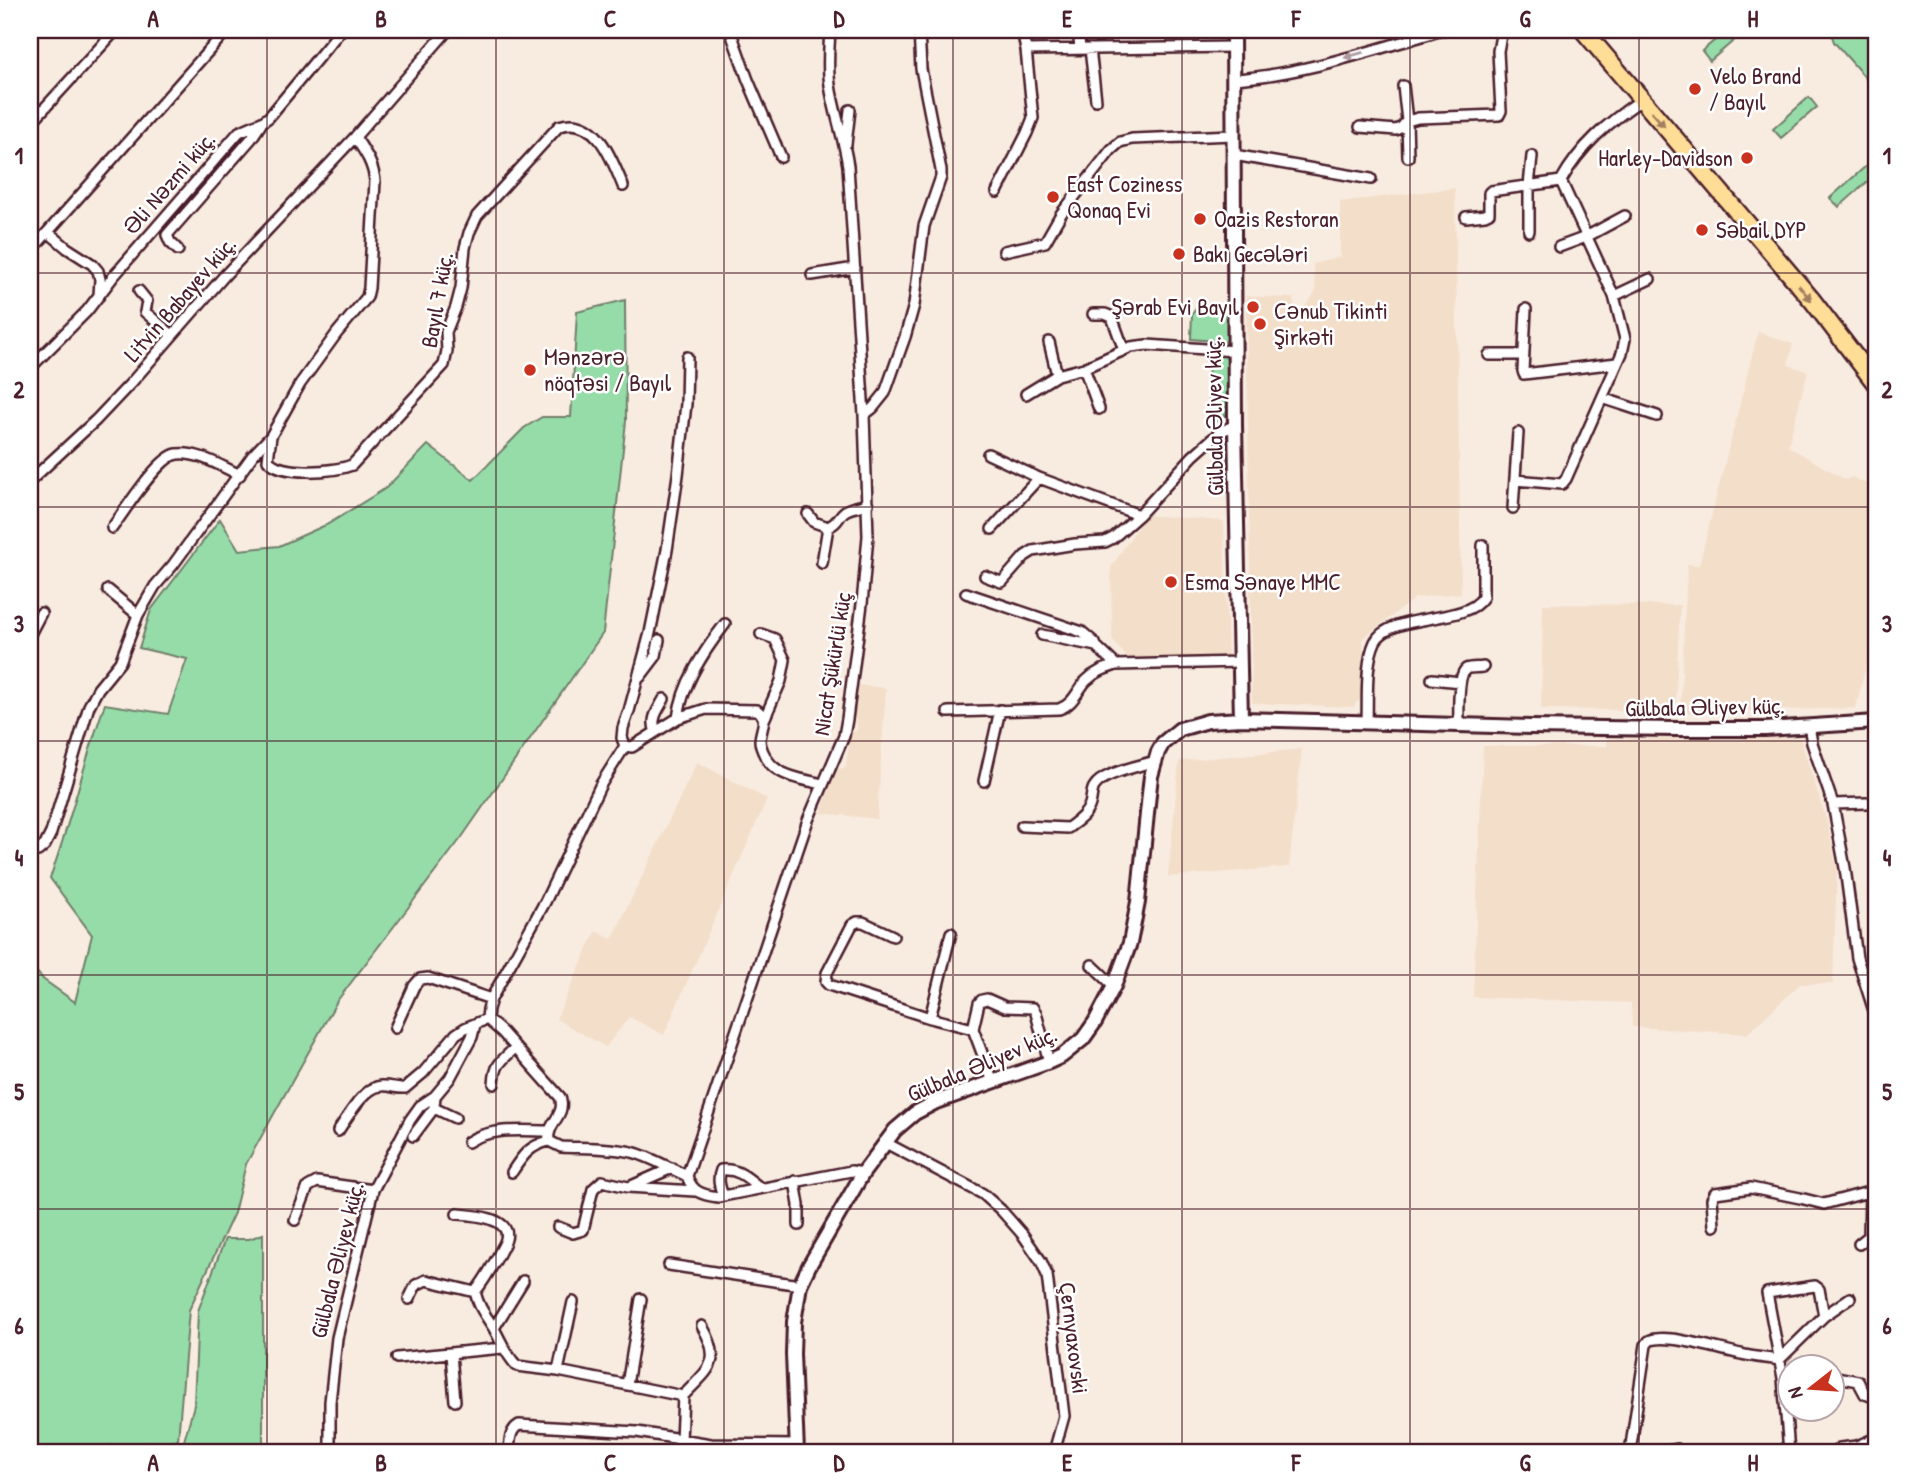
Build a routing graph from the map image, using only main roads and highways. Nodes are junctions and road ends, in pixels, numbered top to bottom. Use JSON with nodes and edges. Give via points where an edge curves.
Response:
{"nodes":[{"id":1,"x":1583,"y":30,"type":"edge"},
{"id":2,"x":1876,"y":384,"type":"edge"}],
"edges":[{"from":1,"to":2,"type":"highway","one_way":true,"via":[[1812,300]]}]}
